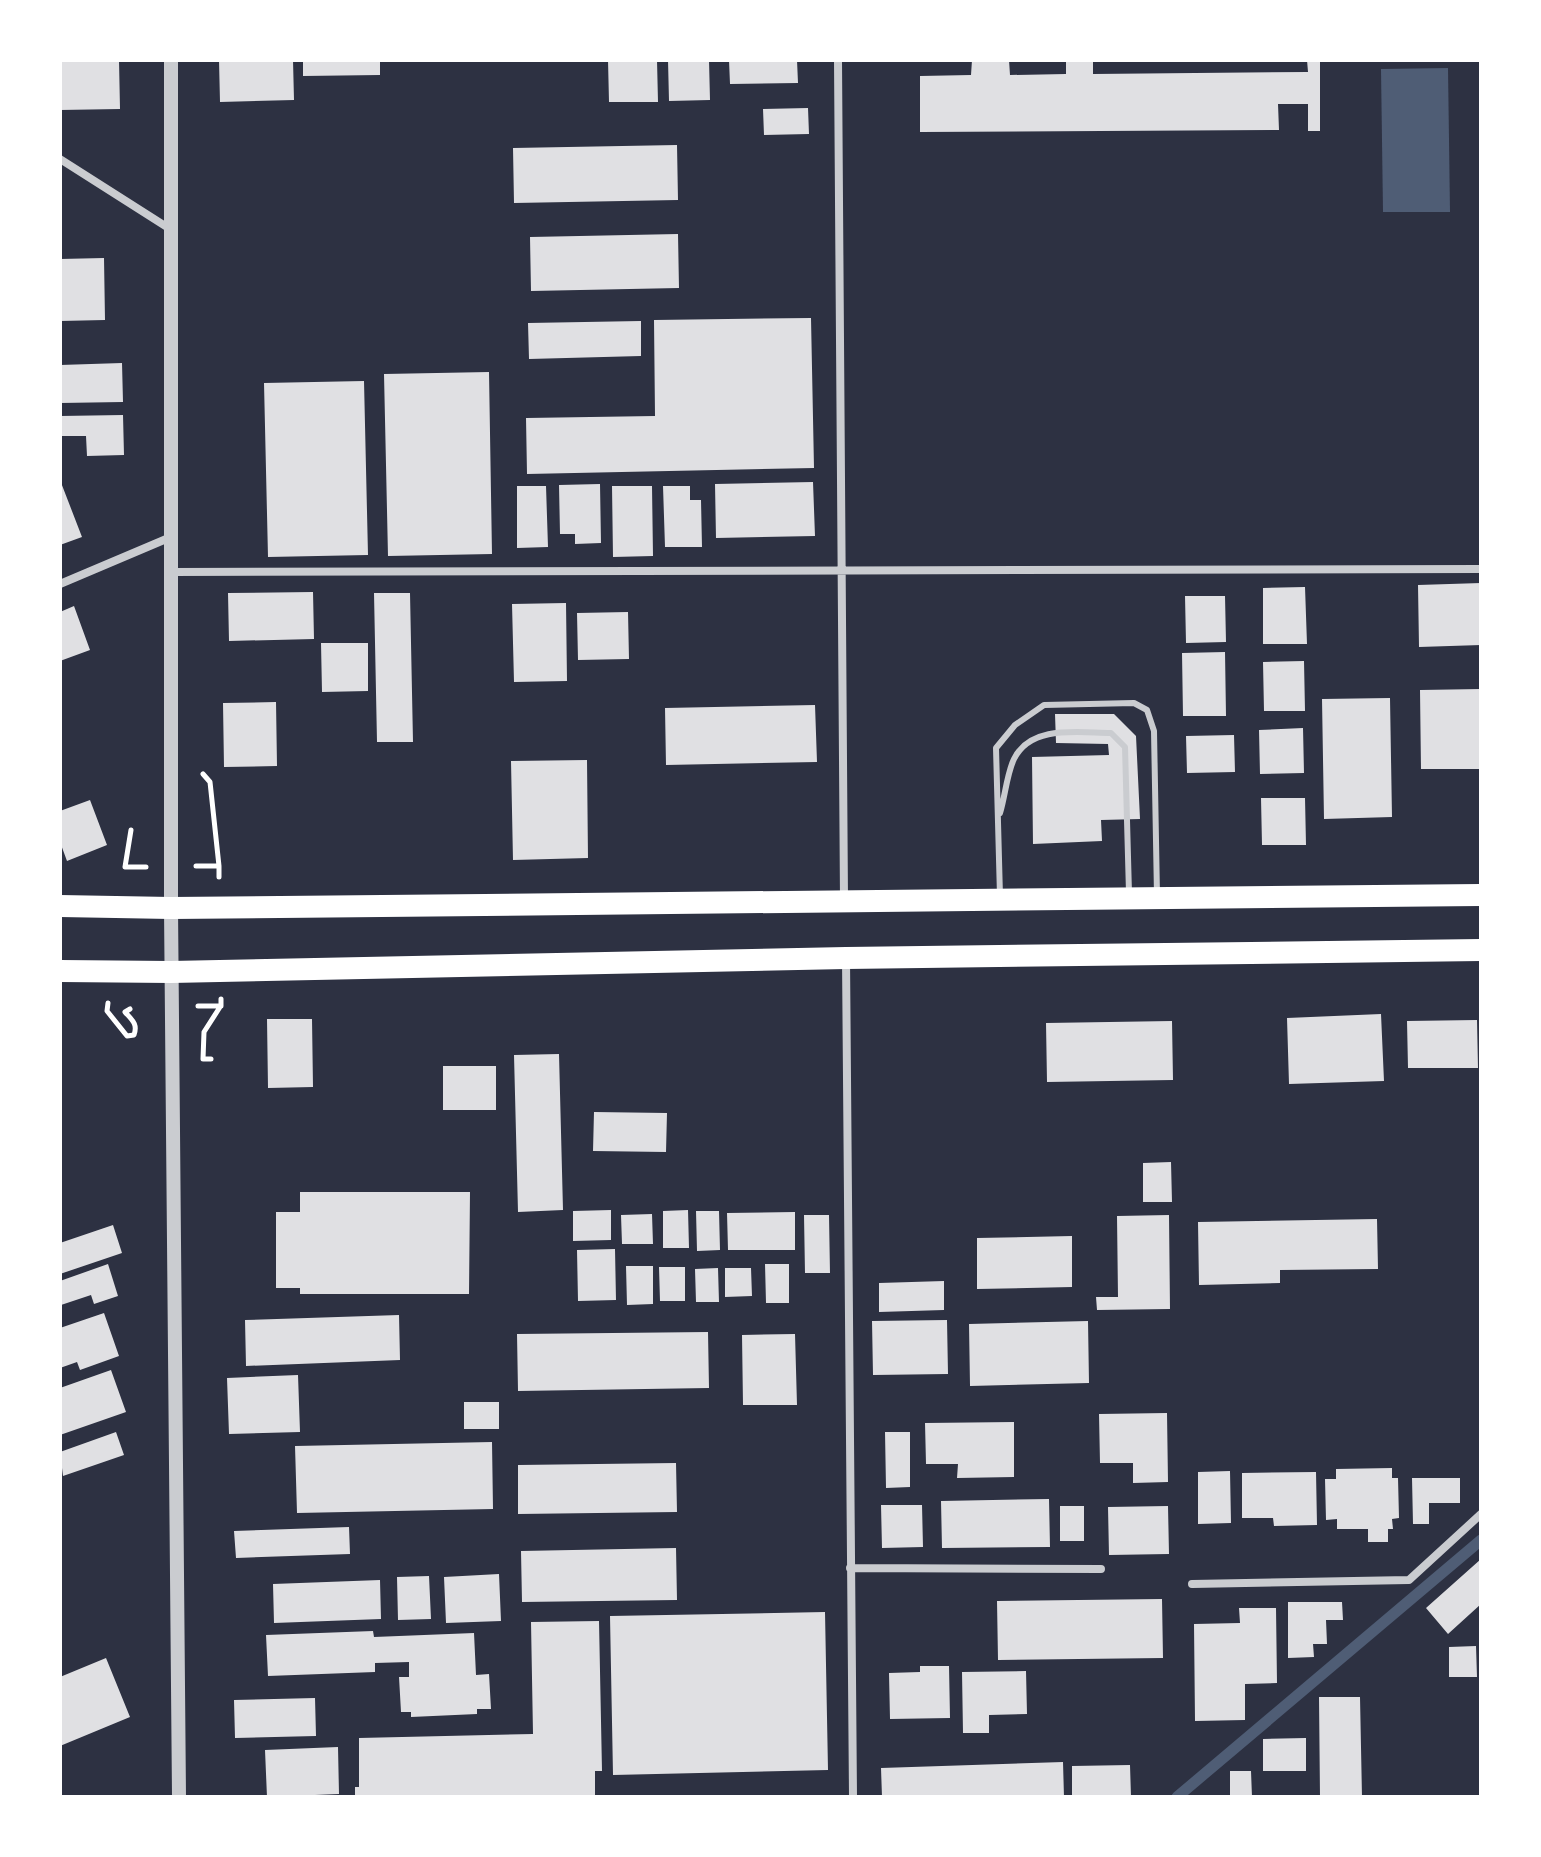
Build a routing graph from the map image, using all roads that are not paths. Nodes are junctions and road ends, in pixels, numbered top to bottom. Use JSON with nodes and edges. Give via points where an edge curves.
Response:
{"nodes":[{"id":1,"x":171,"y":60,"type":"edge"},
{"id":2,"x":838,"y":60,"type":"edge"},
{"id":3,"x":60,"y":159,"type":"edge"},
{"id":4,"x":171,"y":230,"type":"junction"},
{"id":5,"x":171,"y":537,"type":"junction"},
{"id":6,"x":1481,"y":569,"type":"edge"},
{"id":7,"x":171,"y":572,"type":"junction"},
{"id":8,"x":840,"y":572,"type":"junction"},
{"id":9,"x":60,"y":584,"type":"edge"},
{"id":10,"x":998,"y":820,"type":"junction"},
{"id":11,"x":1481,"y":895,"type":"edge"},
{"id":12,"x":1129,"y":898,"type":"junction"},
{"id":13,"x":1157,"y":898,"type":"junction"},
{"id":14,"x":1000,"y":899,"type":"junction"},
{"id":15,"x":844,"y":901,"type":"junction"},
{"id":16,"x":60,"y":906,"type":"edge"},
{"id":17,"x":171,"y":908,"type":"junction"},
{"id":18,"x":1481,"y":950,"type":"edge"},
{"id":19,"x":846,"y":958,"type":"junction"},
{"id":20,"x":60,"y":971,"type":"edge"},
{"id":21,"x":171,"y":972,"type":"junction"},
{"id":22,"x":1481,"y":1514,"type":"edge"},
{"id":23,"x":850,"y":1568,"type":"junction"},
{"id":24,"x":1101,"y":1569,"type":"dead end"},
{"id":25,"x":1192,"y":1584,"type":"dead end"},
{"id":26,"x":179,"y":1797,"type":"edge"},
{"id":27,"x":853,"y":1797,"type":"edge"}],
"edges":[{"from":1,"to":4,"type":"street"},
{"from":2,"to":8,"type":"street"},
{"from":3,"to":4,"type":"street"},
{"from":4,"to":5,"type":"street"},
{"from":5,"to":7,"type":"street"},
{"from":5,"to":9,"type":"street"},
{"from":6,"to":8,"type":"street"},
{"from":7,"to":8,"type":"street"},
{"from":7,"to":17,"type":"street"},
{"from":8,"to":15,"type":"street"},
{"from":10,"to":12,"type":"lane","via":[[1014,759],[1033,739],[1044,734],[1111,733],[1125,747]]},
{"from":10,"to":13,"type":"lane","via":[[996,748],[1024,717],[1044,705],[1139,705],[1147,710],[1154,731]]},
{"from":10,"to":14,"type":"lane"},
{"from":11,"to":13,"type":"highway"},
{"from":12,"to":13,"type":"highway"},
{"from":12,"to":14,"type":"highway"},
{"from":14,"to":15,"type":"highway"},
{"from":15,"to":17,"type":"highway"},
{"from":16,"to":17,"type":"highway"},
{"from":17,"to":21,"type":"street"},
{"from":18,"to":19,"type":"highway"},
{"from":19,"to":21,"type":"highway"},
{"from":19,"to":23,"type":"street"},
{"from":20,"to":21,"type":"highway"},
{"from":21,"to":26,"type":"street"},
{"from":22,"to":25,"type":"street","via":[[1409,1580]]},
{"from":23,"to":24,"type":"street"},
{"from":23,"to":27,"type":"street"}]}
